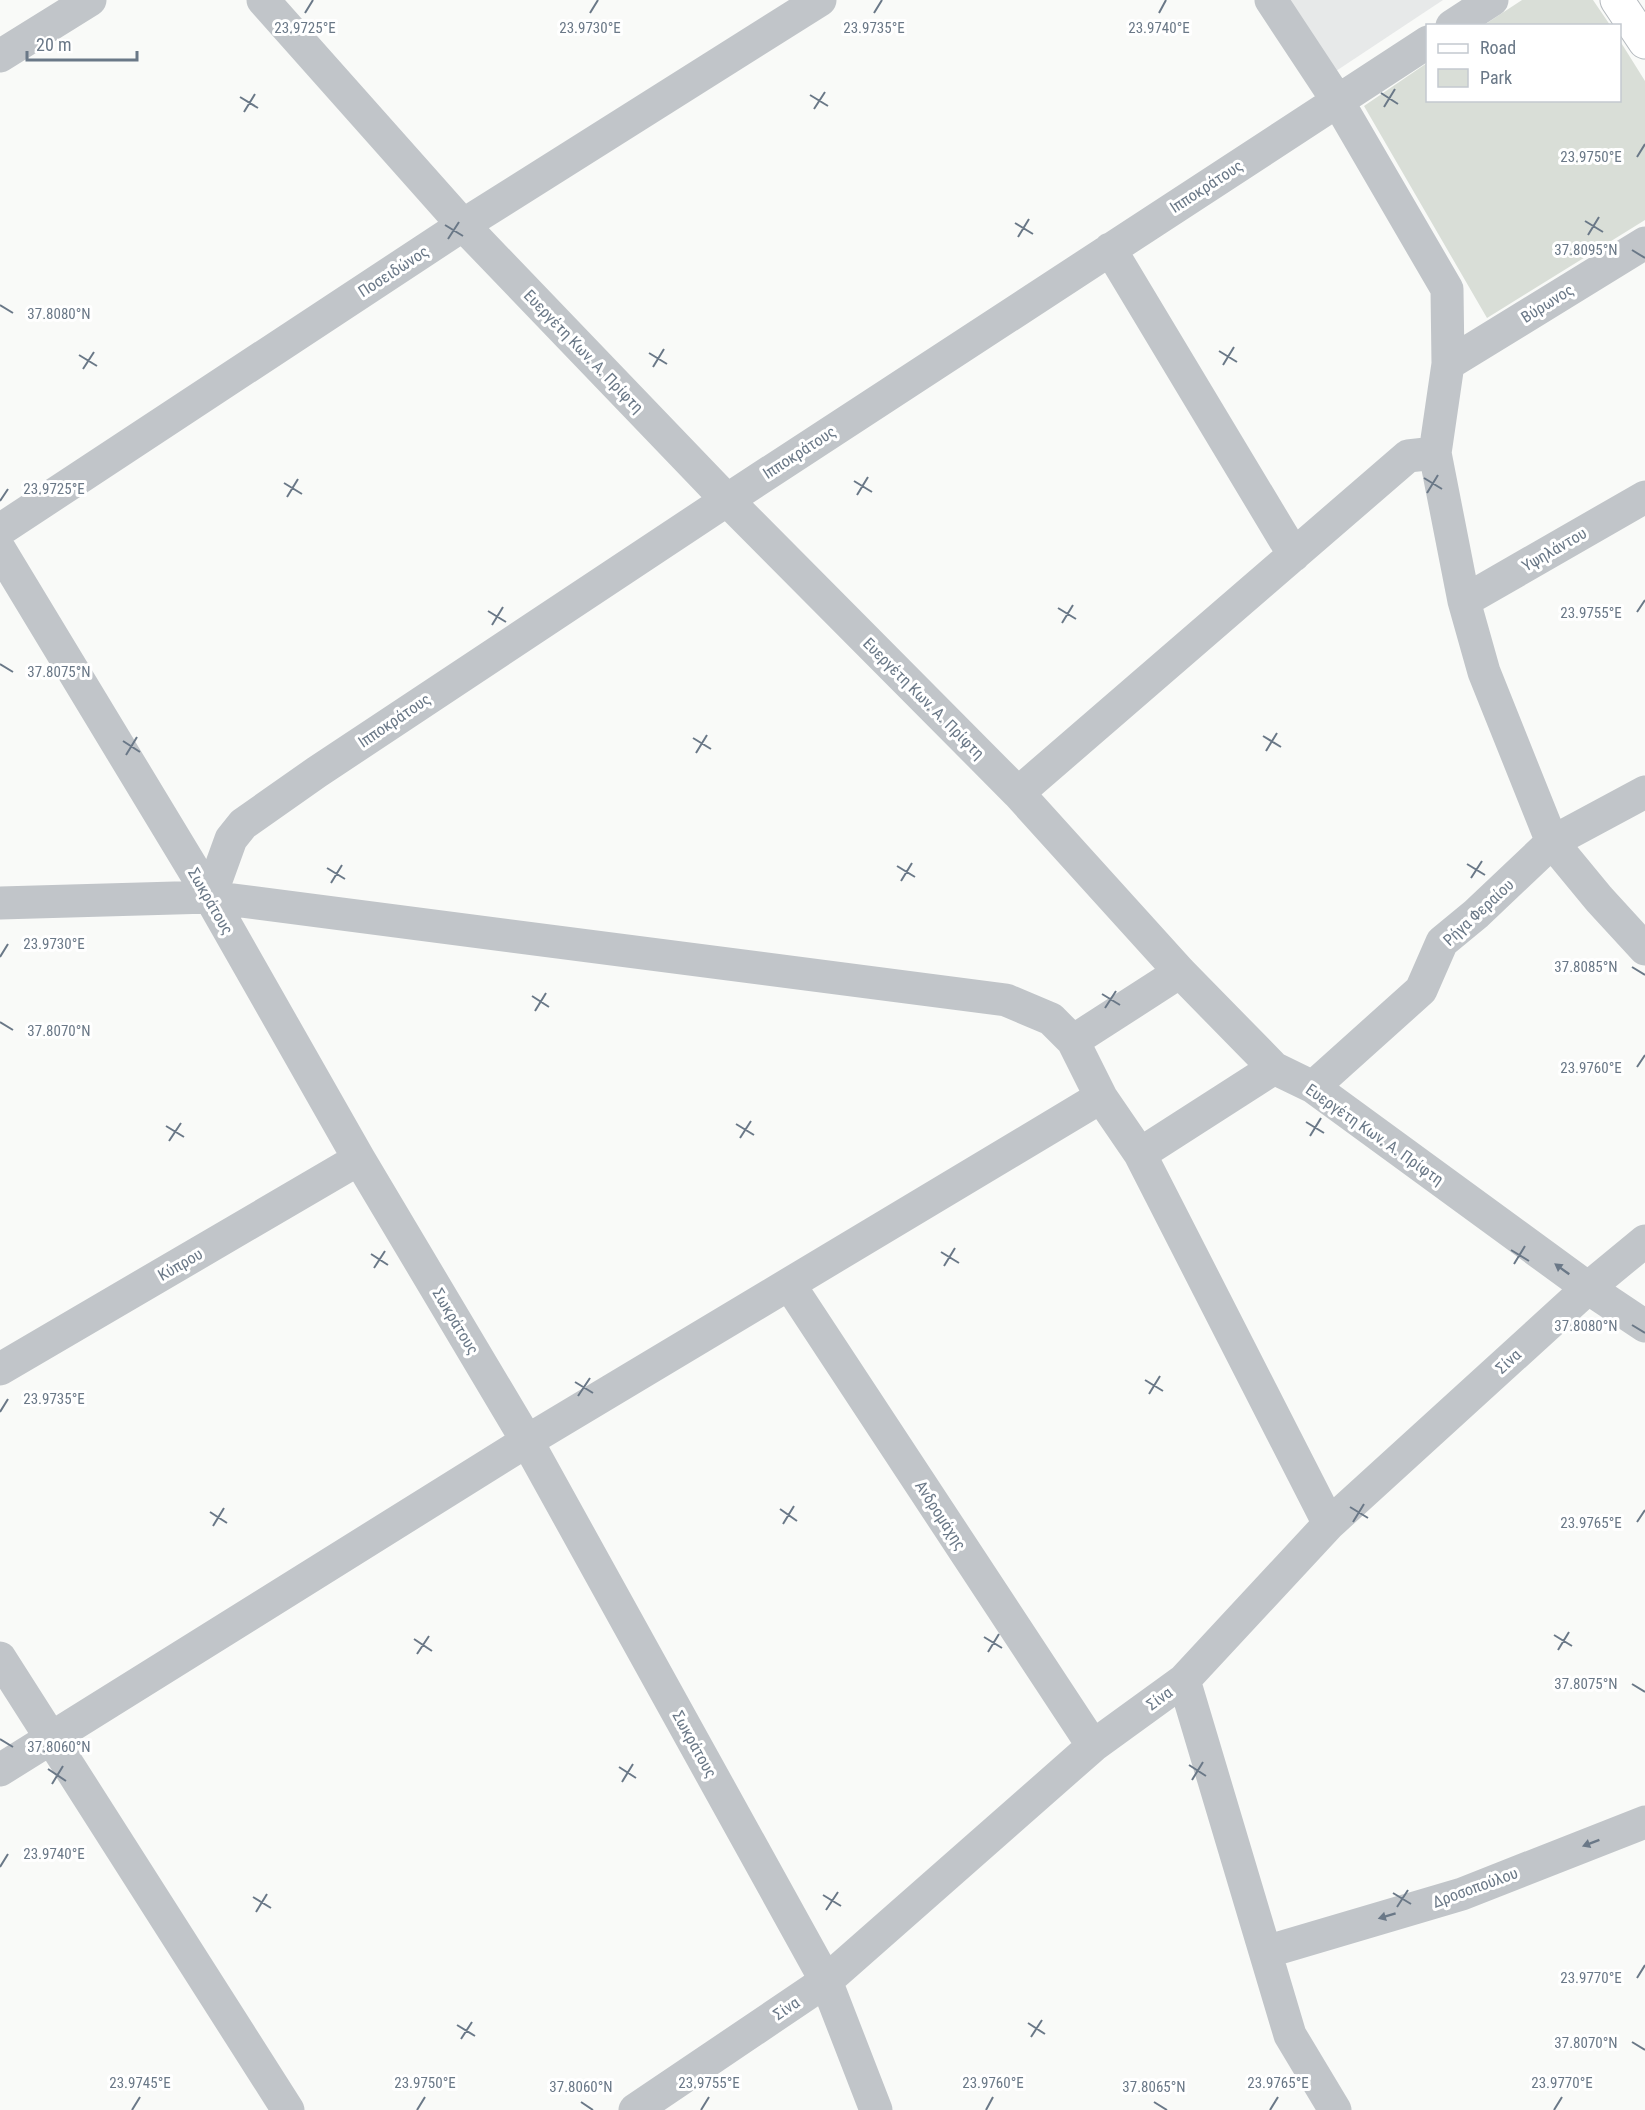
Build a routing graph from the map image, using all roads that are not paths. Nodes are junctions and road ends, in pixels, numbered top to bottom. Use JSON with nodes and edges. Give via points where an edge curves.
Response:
{"nodes":[{"id":1,"x":90,"y":0,"type":"edge"},
{"id":2,"x":263,"y":0,"type":"edge"},
{"id":3,"x":820,"y":0,"type":"edge"},
{"id":4,"x":1271,"y":0,"type":"edge"},
{"id":5,"x":1492,"y":0,"type":"edge"},
{"id":6,"x":1617,"y":0,"type":"edge"},
{"id":7,"x":1455,"y":24,"type":"edge"},
{"id":8,"x":1645,"y":42,"type":"edge"},
{"id":9,"x":1426,"y":43,"type":"edge"},
{"id":10,"x":0,"y":56,"type":"edge"},
{"id":11,"x":1337,"y":100,"type":"junction"},
{"id":12,"x":463,"y":225,"type":"junction"},
{"id":13,"x":1645,"y":243,"type":"edge"},
{"id":14,"x":1110,"y":249,"type":"junction"},
{"id":15,"x":1448,"y":364,"type":"junction"},
{"id":16,"x":1435,"y":453,"type":"junction"},
{"id":17,"x":1645,"y":497,"type":"edge"},
{"id":18,"x":727,"y":500,"type":"junction"},
{"id":19,"x":0,"y":530,"type":"edge"},
{"id":20,"x":0,"y":550,"type":"edge"},
{"id":21,"x":1294,"y":555,"type":"junction"},
{"id":22,"x":1464,"y":601,"type":"junction"},
{"id":23,"x":1645,"y":792,"type":"edge"},
{"id":24,"x":1018,"y":793,"type":"junction"},
{"id":25,"x":1552,"y":842,"type":"junction"},
{"id":26,"x":210,"y":897,"type":"junction"},
{"id":27,"x":0,"y":903,"type":"edge"},
{"id":28,"x":1645,"y":949,"type":"edge"},
{"id":29,"x":1180,"y":972,"type":"junction"},
{"id":30,"x":1073,"y":1041,"type":"junction"},
{"id":31,"x":1274,"y":1068,"type":"junction"},
{"id":32,"x":1313,"y":1087,"type":"junction"},
{"id":33,"x":1101,"y":1097,"type":"junction"},
{"id":34,"x":1140,"y":1154,"type":"junction"},
{"id":35,"x":359,"y":1159,"type":"junction"},
{"id":36,"x":1645,"y":1241,"type":"edge"},
{"id":37,"x":789,"y":1284,"type":"junction"},
{"id":38,"x":1588,"y":1288,"type":"junction"},
{"id":39,"x":1645,"y":1326,"type":"edge"},
{"id":40,"x":0,"y":1369,"type":"edge"},
{"id":41,"x":527,"y":1441,"type":"junction"},
{"id":42,"x":1329,"y":1524,"type":"junction"},
{"id":43,"x":0,"y":1658,"type":"edge"},
{"id":44,"x":1184,"y":1680,"type":"junction"},
{"id":45,"x":52,"y":1737,"type":"junction"},
{"id":46,"x":1093,"y":1746,"type":"junction"},
{"id":47,"x":0,"y":1770,"type":"edge"},
{"id":48,"x":1645,"y":1822,"type":"edge"},
{"id":49,"x":1266,"y":1952,"type":"junction"},
{"id":50,"x":826,"y":1981,"type":"junction"},
{"id":51,"x":288,"y":2110,"type":"edge"},
{"id":52,"x":635,"y":2110,"type":"edge"},
{"id":53,"x":876,"y":2110,"type":"edge"},
{"id":54,"x":1335,"y":2110,"type":"edge"}],
"edges":[{"from":1,"to":10,"type":"street"},
{"from":2,"to":12,"type":"street","name":"Ευεργέτη Κων. Α. Πρίφτη"},
{"from":3,"to":12,"type":"street","name":"Ποσειδώνος"},
{"from":4,"to":11,"type":"street"},
{"from":5,"to":7,"type":"street"},
{"from":6,"to":8,"type":"main road"},
{"from":9,"to":11,"type":"street","name":"Ιπποκράτους"},
{"from":11,"to":14,"type":"street","name":"Ιπποκράτους"},
{"from":11,"to":15,"type":"street","via":[[1447,289]]},
{"from":12,"to":18,"type":"street","name":"Ευεργέτη Κων. Α. Πρίφτη"},
{"from":12,"to":19,"type":"street","name":"Ποσειδώνος"},
{"from":13,"to":15,"type":"street","name":"Βύρωνος"},
{"from":14,"to":18,"type":"street","name":"Ιπποκράτους"},
{"from":14,"to":21,"type":"street"},
{"from":15,"to":16,"type":"street"},
{"from":16,"to":21,"type":"street","via":[[1408,456]]},
{"from":16,"to":22,"type":"street"},
{"from":17,"to":22,"type":"street","name":"Υψηλάντου"},
{"from":18,"to":24,"type":"street","name":"Ευεργέτη Κων. Α. Πρίφτη"},
{"from":18,"to":26,"type":"street","name":"Ιπποκράτους","via":[[243,824],[231,839]]},
{"from":20,"to":26,"type":"street","name":"Σωκράτους"},
{"from":21,"to":24,"type":"street"},
{"from":22,"to":25,"type":"street","via":[[1484,672]]},
{"from":23,"to":25,"type":"street","name":"Ρήγα Φεραίου"},
{"from":24,"to":29,"type":"street","name":"Ευεργέτη Κων. Α. Πρίφτη"},
{"from":25,"to":28,"type":"street"},
{"from":25,"to":32,"type":"street","name":"Ρήγα Φεραίου","via":[[1442,942],[1421,990]]},
{"from":26,"to":27,"type":"street"},
{"from":26,"to":30,"type":"street","via":[[1006,1000],[1051,1019]]},
{"from":26,"to":35,"type":"street","name":"Σωκράτους"},
{"from":29,"to":30,"type":"street"},
{"from":29,"to":31,"type":"street","name":"Ευεργέτη Κων. Α. Πρίφτη"},
{"from":30,"to":33,"type":"street"},
{"from":31,"to":32,"type":"street","name":"Ευεργέτη Κων. Α. Πρίφτη"},
{"from":31,"to":34,"type":"street"},
{"from":38,"to":32,"type":"street","name":"Ευεργέτη Κων. Α. Πρίφτη","one_way":true},
{"from":33,"to":34,"type":"street"},
{"from":33,"to":37,"type":"street"},
{"from":34,"to":42,"type":"street"},
{"from":35,"to":40,"type":"street","name":"Κύπρου"},
{"from":35,"to":41,"type":"street","name":"Σωκράτους"},
{"from":36,"to":38,"type":"street","name":"Σίνα"},
{"from":37,"to":41,"type":"street"},
{"from":37,"to":46,"type":"street","name":"Ανδρομάχης"},
{"from":38,"to":39,"type":"street","name":"Ευεργέτη Κων. Α. Πρίφτη"},
{"from":38,"to":42,"type":"street","name":"Σίνα"},
{"from":41,"to":45,"type":"street"},
{"from":41,"to":50,"type":"street","name":"Σωκράτους"},
{"from":42,"to":44,"type":"street","name":"Σίνα"},
{"from":43,"to":45,"type":"street"},
{"from":44,"to":46,"type":"street","name":"Σίνα"},
{"from":44,"to":49,"type":"street"},
{"from":45,"to":47,"type":"street"},
{"from":45,"to":51,"type":"street"},
{"from":46,"to":50,"type":"street","name":"Σίνα"},
{"from":48,"to":49,"type":"street","name":"Δροσοπούλου","one_way":true,"via":[[1462,1894]]},
{"from":49,"to":54,"type":"street","via":[[1290,2035]]},
{"from":50,"to":52,"type":"street","name":"Σίνα"},
{"from":50,"to":53,"type":"street","name":"Σωκράτους"}]}
